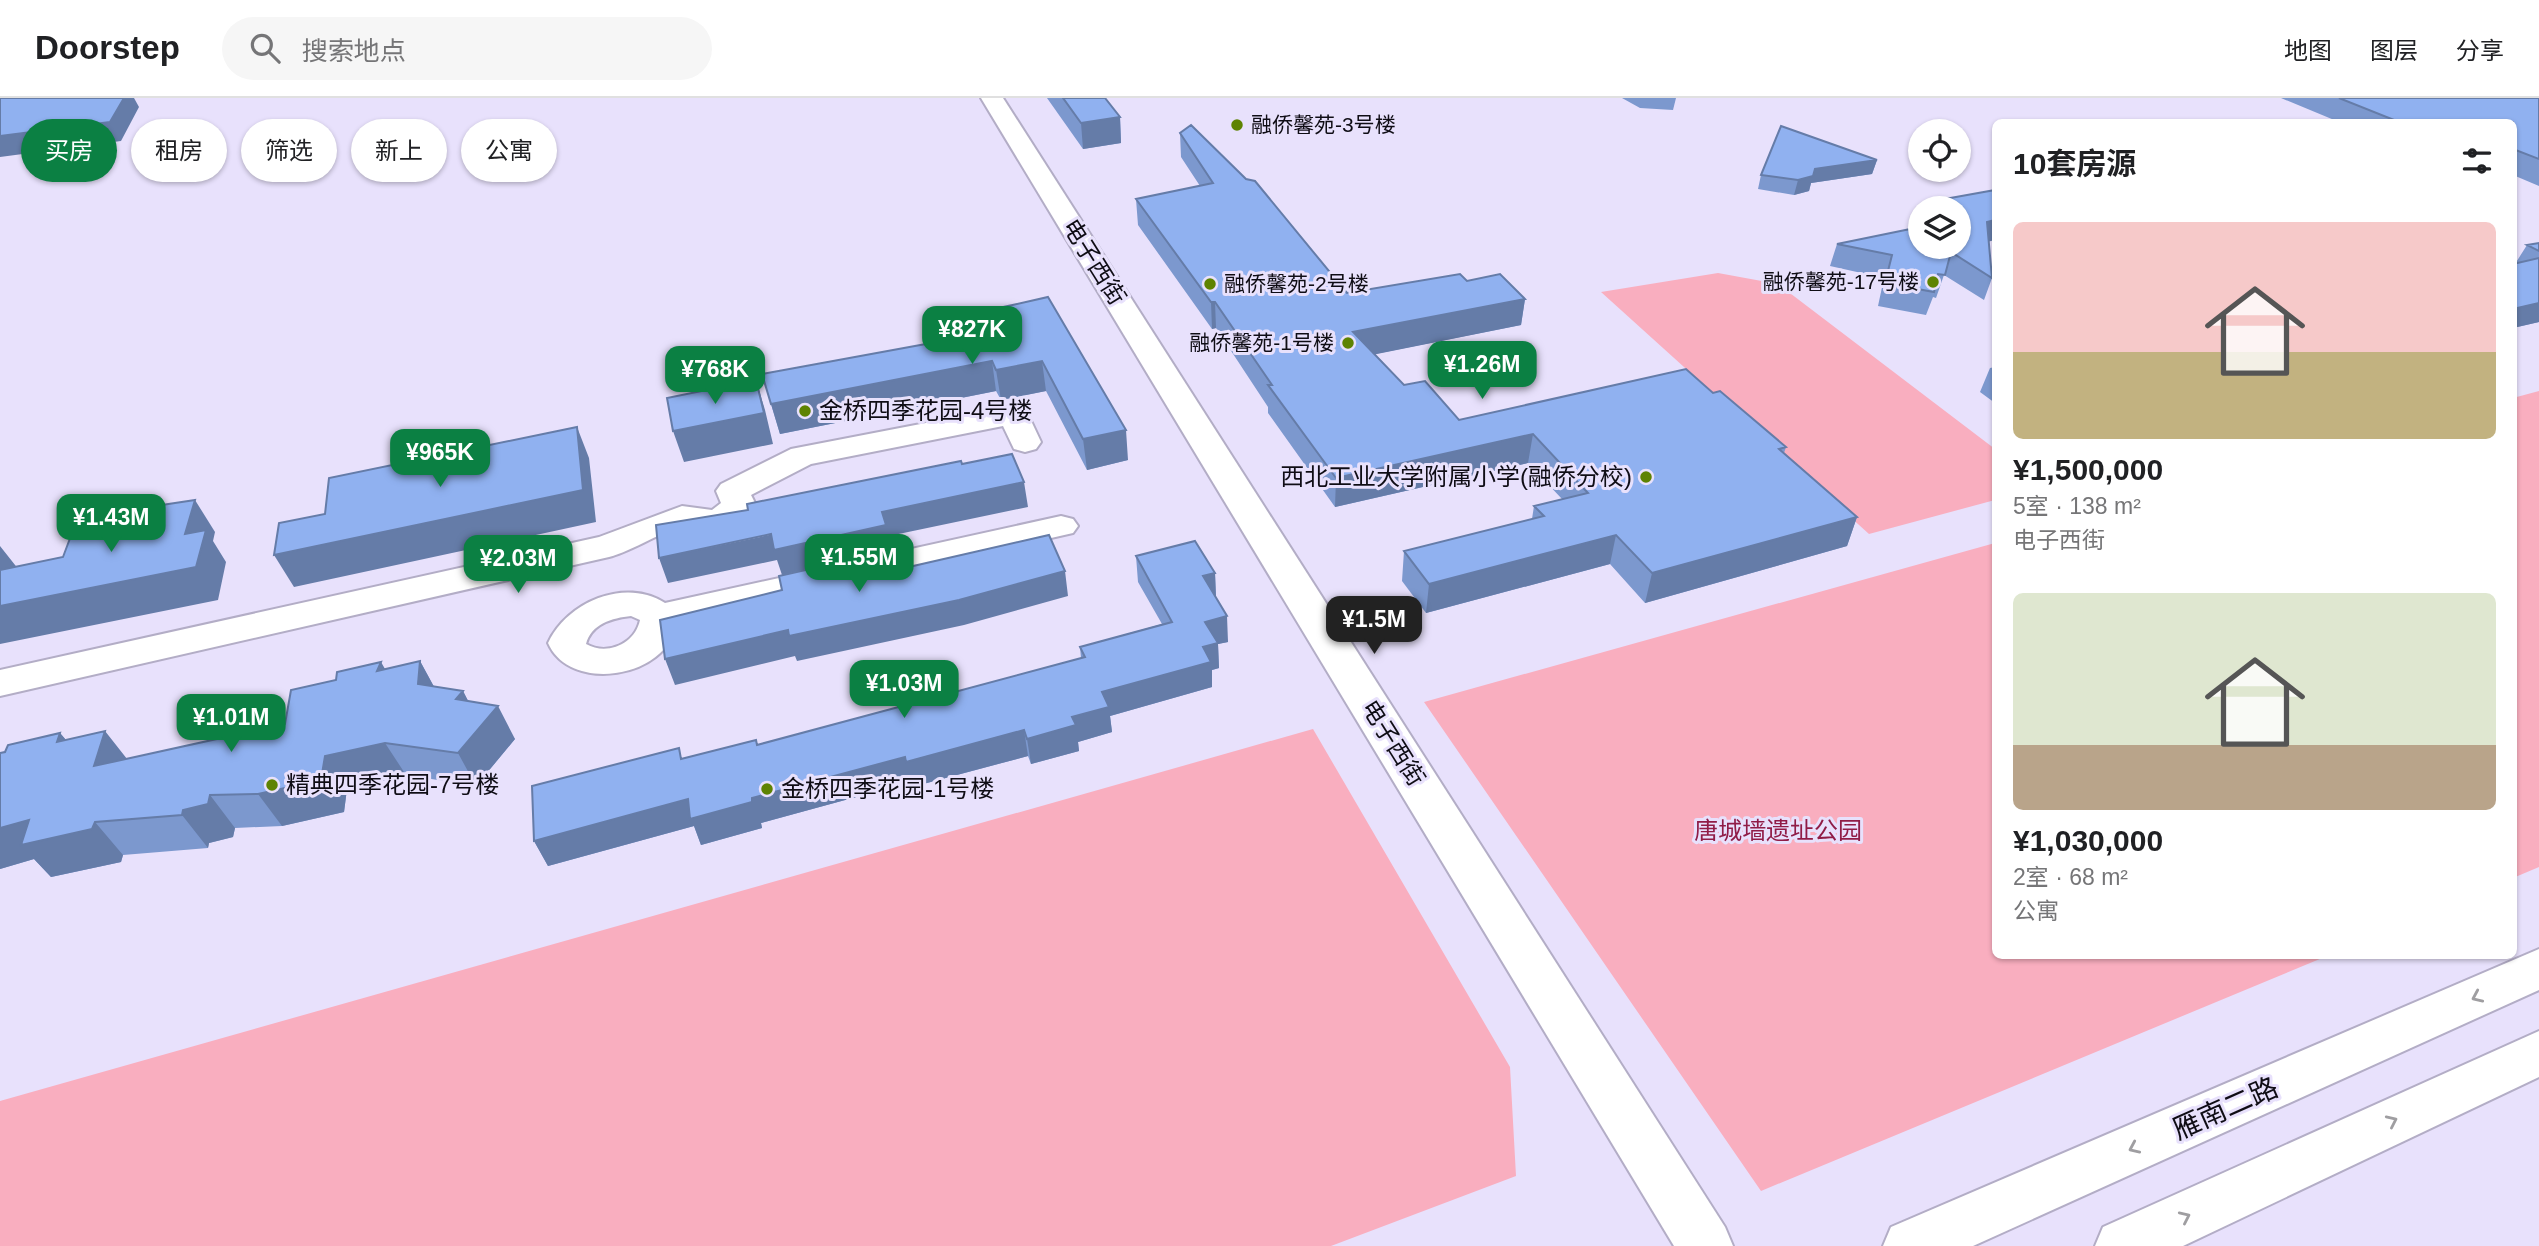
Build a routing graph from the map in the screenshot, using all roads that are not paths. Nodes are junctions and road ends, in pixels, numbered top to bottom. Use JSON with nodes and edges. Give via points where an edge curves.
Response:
{"nodes":[{"id":1,"x":992,"y":98,"type":"edge"},
{"id":2,"x":1025,"y":442,"type":"dead end"},
{"id":3,"x":1061,"y":526,"type":"dead end"},
{"id":4,"x":609,"y":546,"type":"junction"},
{"id":5,"x":613,"y":606,"type":"junction"},
{"id":6,"x":659,"y":617,"type":"junction"},
{"id":7,"x":0,"y":683,"type":"edge"},
{"id":8,"x":2539,"y":970,"type":"edge"},
{"id":9,"x":2539,"y":1053,"type":"edge"},
{"id":10,"x":1705,"y":1246,"type":"edge"},
{"id":11,"x":1910,"y":1246,"type":"edge"},
{"id":12,"x":2123,"y":1246,"type":"edge"}],
"edges":[{"from":1,"to":10,"type":"street","name":"电子西街"},
{"from":2,"to":4,"type":"street","via":[[1014,415],[802,456],[733,491],[738,503],[734,513],[716,521],[682,516]]},
{"from":3,"to":6,"type":"street"},
{"from":4,"to":5,"type":"street"},
{"from":4,"to":7,"type":"street"},
{"from":5,"to":6,"type":"street","via":[[644,606]]},
{"from":5,"to":6,"type":"street","via":[[579,622],[567,643],[571,652],[591,662],[633,654],[653,640]]},
{"from":8,"to":11,"type":"street","name":"雁南二路","one_way":true},
{"from":12,"to":9,"type":"street","one_way":true}]}
